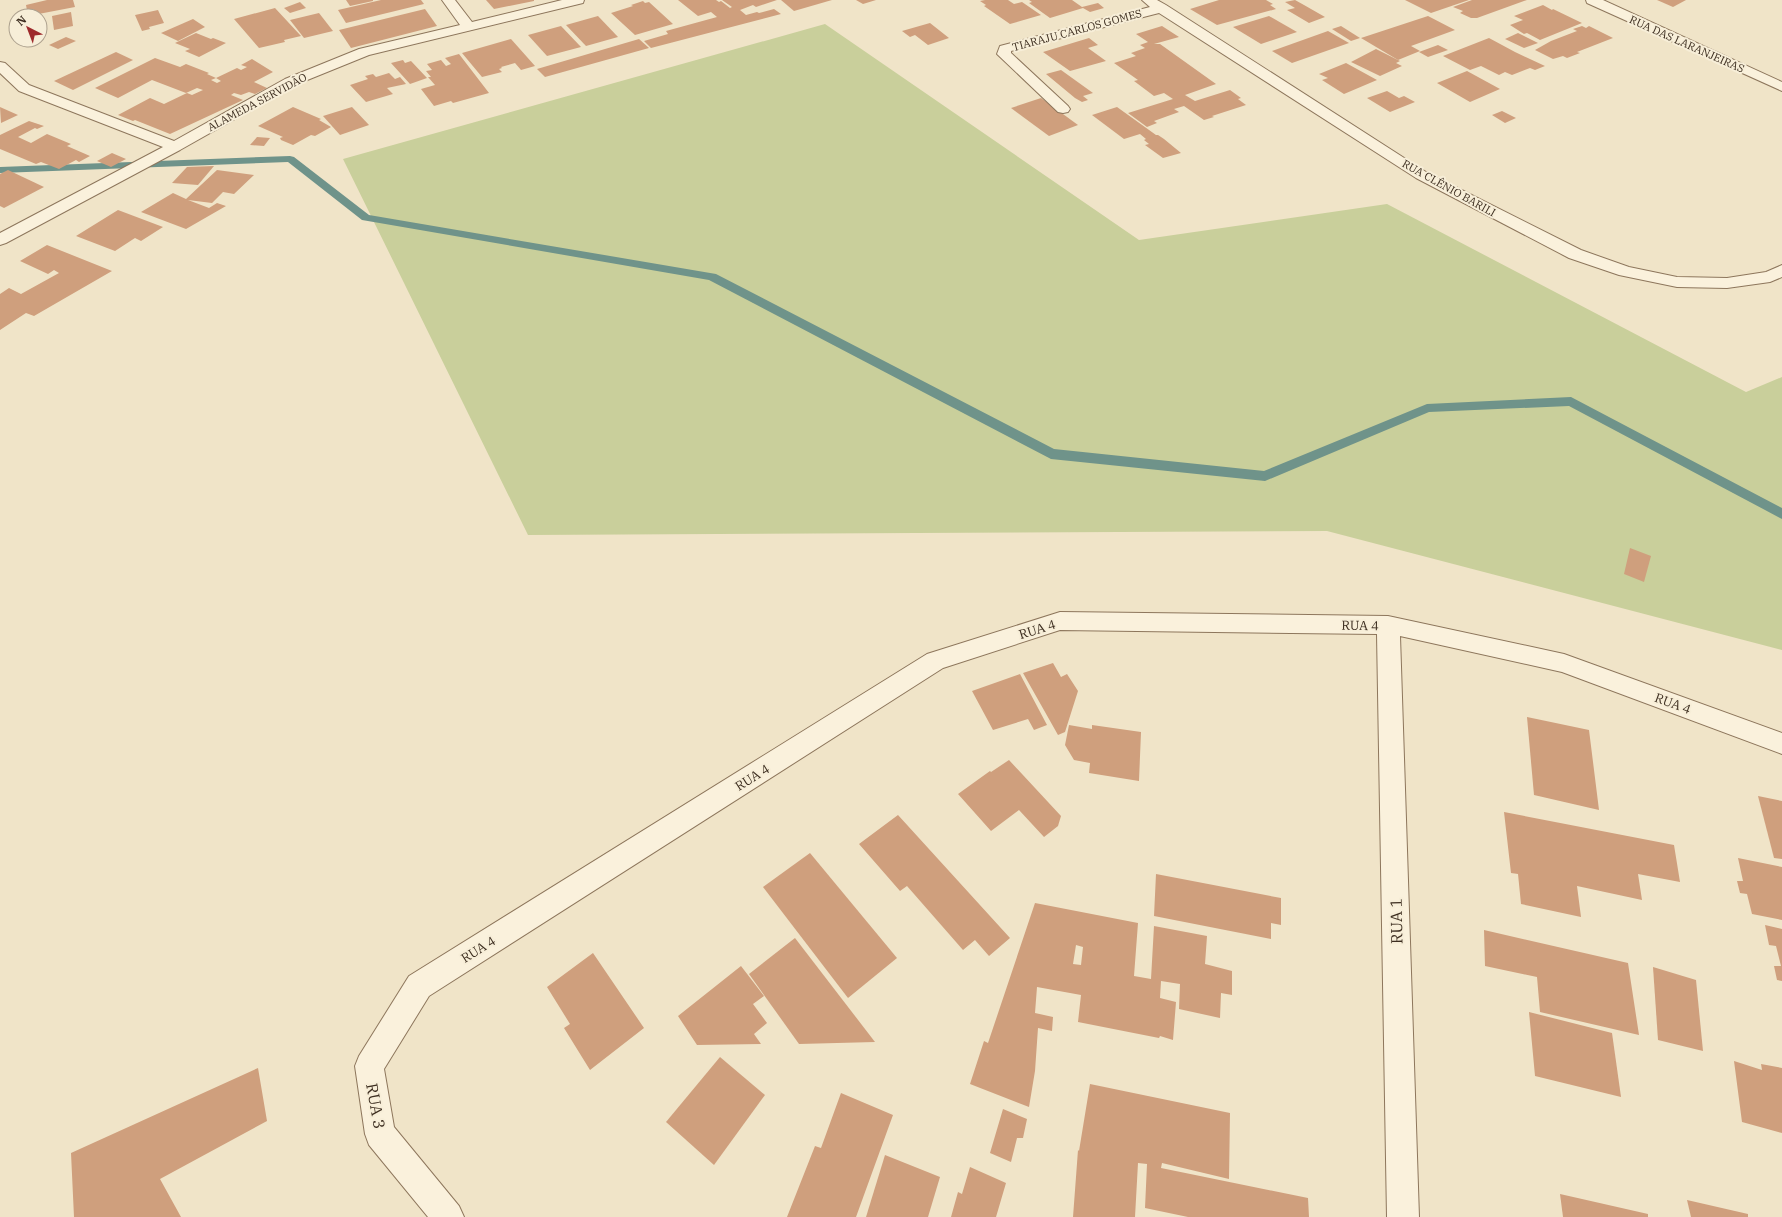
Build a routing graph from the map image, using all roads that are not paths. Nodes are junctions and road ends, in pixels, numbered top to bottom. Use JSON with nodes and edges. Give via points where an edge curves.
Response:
{"nodes":[{"id":1,"x":448,"y":0,"type":"edge"},
{"id":2,"x":578,"y":0,"type":"edge"},
{"id":3,"x":1592,"y":0,"type":"edge"},
{"id":4,"x":1154,"y":4,"type":"edge"},
{"id":5,"x":469,"y":27,"type":"junction"},
{"id":6,"x":0,"y":66,"type":"edge"},
{"id":7,"x":1782,"y":87,"type":"edge"},
{"id":8,"x":1063,"y":109,"type":"dead end"},
{"id":9,"x":175,"y":148,"type":"junction"},
{"id":10,"x":0,"y":240,"type":"edge"},
{"id":11,"x":1782,"y":270,"type":"edge"},
{"id":12,"x":1388,"y":625,"type":"junction"},
{"id":13,"x":1782,"y":744,"type":"edge"},
{"id":14,"x":419,"y":986,"type":"joint"},
{"id":15,"x":448,"y":1217,"type":"edge"},
{"id":16,"x":1403,"y":1217,"type":"edge"}],
"edges":[{"from":1,"to":5,"type":"street"},
{"from":2,"to":5,"type":"street","name":"ALAMEDA SERVIDÃO"},
{"from":3,"to":7,"type":"street","name":"RUA DAS LARANJEIRAS"},
{"from":4,"to":8,"type":"street","name":"TIARAJU CARLOS GOMES","via":[[1006,49],[1004,54]]},
{"from":4,"to":11,"type":"street","name":"RUA CLÊNIO BARILI","via":[[1421,175],[1575,254],[1625,271],[1677,282],[1727,283],[1770,277]]},
{"from":5,"to":9,"type":"street","name":"ALAMEDA SERVIDÃO","via":[[356,54],[290,82]]},
{"from":6,"to":9,"type":"street","via":[[24,88]]},
{"from":9,"to":10,"type":"street","name":"ALAMEDA SERVIDÃO"},
{"from":12,"to":13,"type":"street","name":"RUA 4","via":[[1564,663]]},
{"from":12,"to":14,"type":"street","name":"RUA 4","via":[[1060,621],[935,661]]},
{"from":12,"to":16,"type":"street","name":"RUA 1"},
{"from":14,"to":15,"type":"street","name":"RUA 3","via":[[369,1066],[380,1134]]}]}
